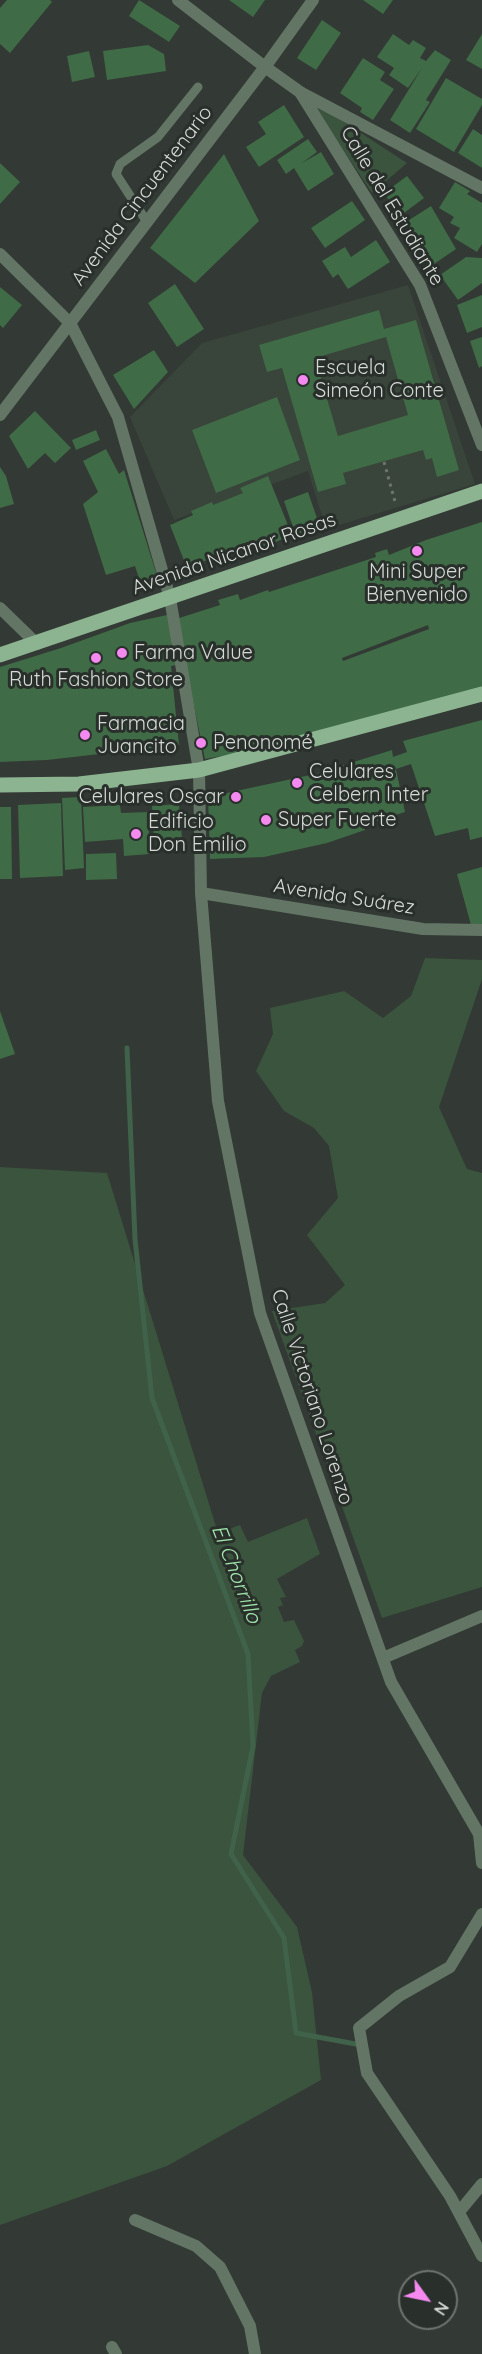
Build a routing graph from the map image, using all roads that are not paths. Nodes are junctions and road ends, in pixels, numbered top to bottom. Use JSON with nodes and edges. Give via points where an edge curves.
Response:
{"nodes":[{"id":1,"x":178,"y":0,"type":"edge"},
{"id":2,"x":313,"y":0,"type":"edge"},
{"id":3,"x":265,"y":68,"type":"junction"},
{"id":4,"x":198,"y":87,"type":"dead end"},
{"id":5,"x":300,"y":92,"type":"junction"},
{"id":6,"x":482,"y":188,"type":"edge"},
{"id":7,"x":147,"y":222,"type":"junction"},
{"id":8,"x":0,"y":255,"type":"edge"},
{"id":9,"x":70,"y":323,"type":"junction"},
{"id":10,"x":0,"y":415,"type":"edge"},
{"id":11,"x":482,"y":445,"type":"edge"},
{"id":12,"x":482,"y":491,"type":"edge"},
{"id":13,"x":171,"y":598,"type":"junction"},
{"id":14,"x":0,"y":608,"type":"edge"},
{"id":15,"x":37,"y":644,"type":"junction"},
{"id":16,"x":0,"y":655,"type":"edge"},
{"id":17,"x":482,"y":694,"type":"edge"},
{"id":18,"x":199,"y":770,"type":"junction"},
{"id":19,"x":0,"y":785,"type":"edge"},
{"id":20,"x":201,"y":893,"type":"junction"},
{"id":21,"x":482,"y":930,"type":"edge"},
{"id":22,"x":482,"y":1616,"type":"edge"},
{"id":23,"x":382,"y":1658,"type":"junction"},
{"id":24,"x":482,"y":1863,"type":"edge"},
{"id":25,"x":480,"y":1920,"type":"edge"},
{"id":26,"x":482,"y":2184,"type":"edge"},
{"id":27,"x":459,"y":2212,"type":"junction"},
{"id":28,"x":135,"y":2220,"type":"dead end"},
{"id":29,"x":482,"y":2256,"type":"edge"},
{"id":30,"x":255,"y":2354,"type":"edge"}],
"edges":[{"from":1,"to":3,"type":"street"},
{"from":2,"to":3,"type":"street","name":"Avenida Cincuentenario"},
{"from":3,"to":5,"type":"street"},
{"from":3,"to":7,"type":"street","name":"Avenida Cincuentenario"},
{"from":4,"to":7,"type":"lane","via":[[158,137],[120,164],[116,174]]},
{"from":5,"to":6,"type":"street"},
{"from":5,"to":11,"type":"street","name":"Calle del Estudiante","via":[[420,285]]},
{"from":7,"to":9,"type":"street","name":"Avenida Cincuentenario"},
{"from":8,"to":9,"type":"street","name":"Calle Victoriano Lorenzo"},
{"from":9,"to":10,"type":"street","name":"Avenida Cincuentenario"},
{"from":9,"to":13,"type":"street","name":"Calle Victoriano Lorenzo","via":[[118,417]]},
{"from":12,"to":13,"type":"main road","name":"Avenida Nicanor Rosas"},
{"from":13,"to":15,"type":"main road","name":"Avenida Nicanor Rosas"},
{"from":13,"to":18,"type":"street","name":"Calle Victoriano Lorenzo"},
{"from":14,"to":15,"type":"street"},
{"from":15,"to":16,"type":"main road","name":"Avenida Nicanor Rosas"},
{"from":17,"to":18,"type":"main road"},
{"from":18,"to":19,"type":"main road","via":[[79,784]]},
{"from":18,"to":20,"type":"street","name":"Calle Victoriano Lorenzo"},
{"from":20,"to":21,"type":"street","name":"Avenida Suárez","via":[[423,929]]},
{"from":20,"to":23,"type":"street","name":"Calle Victoriano Lorenzo","via":[[218,1101],[260,1313]]},
{"from":22,"to":23,"type":"street"},
{"from":23,"to":24,"type":"street","name":"Calle Victoriano Lorenzo","via":[[391,1682],[478,1834]]},
{"from":25,"to":27,"type":"street","via":[[450,1967],[399,1996],[359,2028],[367,2073]]},
{"from":26,"to":27,"type":"street"},
{"from":27,"to":29,"type":"street"},
{"from":28,"to":30,"type":"street","via":[[196,2246],[220,2267],[250,2326]]}]}
